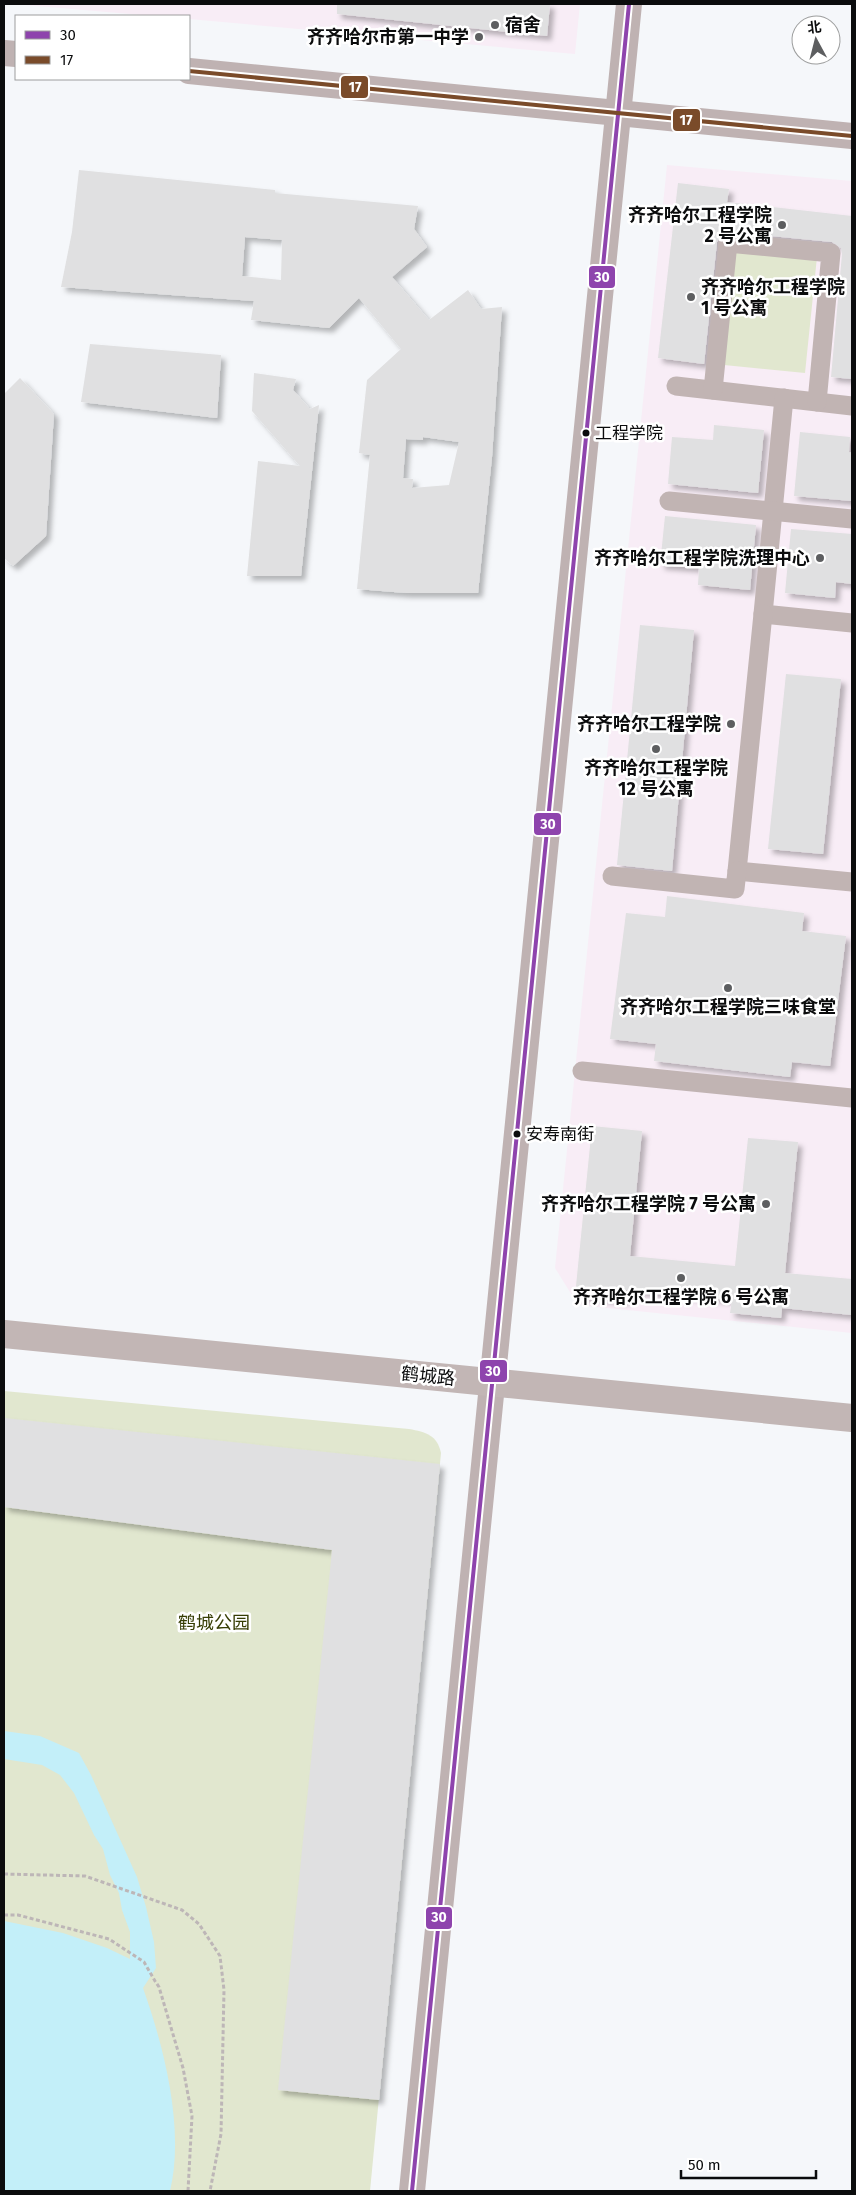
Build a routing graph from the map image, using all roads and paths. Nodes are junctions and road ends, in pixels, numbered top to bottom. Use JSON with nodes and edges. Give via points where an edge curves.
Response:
{"nodes":[{"id":1,"x":629,"y":4,"type":"edge"},
{"id":2,"x":190,"y":72,"type":"edge"},
{"id":3,"x":619,"y":114,"type":"junction"},
{"id":4,"x":852,"y":136,"type":"edge"},
{"id":5,"x":676,"y":386,"type":"dead end"},
{"id":6,"x":713,"y":390,"type":"junction"},
{"id":7,"x":784,"y":398,"type":"junction"},
{"id":8,"x":817,"y":402,"type":"junction"},
{"id":9,"x":852,"y":406,"type":"edge"},
{"id":10,"x":669,"y":501,"type":"dead end"},
{"id":11,"x":773,"y":511,"type":"junction"},
{"id":12,"x":852,"y":519,"type":"edge"},
{"id":13,"x":763,"y":614,"type":"junction"},
{"id":14,"x":852,"y":623,"type":"edge"},
{"id":15,"x":737,"y":871,"type":"junction"},
{"id":16,"x":612,"y":876,"type":"dead end"},
{"id":17,"x":852,"y":882,"type":"edge"},
{"id":18,"x":582,"y":1071,"type":"dead end"},
{"id":19,"x":852,"y":1098,"type":"edge"},
{"id":20,"x":4,"y":1334,"type":"edge"},
{"id":21,"x":492,"y":1382,"type":"junction"},
{"id":22,"x":852,"y":1418,"type":"edge"},
{"id":23,"x":4,"y":1874,"type":"edge"},
{"id":24,"x":4,"y":1915,"type":"edge"},
{"id":25,"x":188,"y":2191,"type":"edge"},
{"id":26,"x":210,"y":2191,"type":"edge"},
{"id":27,"x":412,"y":2191,"type":"edge"}],
"edges":[{"from":1,"to":3,"type":"street"},
{"from":2,"to":3,"type":"street"},
{"from":3,"to":4,"type":"street"},
{"from":3,"to":21,"type":"street"},
{"from":5,"to":6,"type":"street"},
{"from":6,"to":7,"type":"street"},
{"from":6,"to":8,"type":"street","via":[[728,243],[831,253]]},
{"from":7,"to":8,"type":"street"},
{"from":7,"to":11,"type":"street"},
{"from":8,"to":9,"type":"street"},
{"from":10,"to":11,"type":"street"},
{"from":11,"to":12,"type":"street"},
{"from":11,"to":13,"type":"street"},
{"from":13,"to":14,"type":"street"},
{"from":13,"to":15,"type":"street"},
{"from":15,"to":16,"type":"street","via":[[735,889]]},
{"from":15,"to":17,"type":"street"},
{"from":18,"to":19,"type":"street"},
{"from":20,"to":21,"type":"main road","name":"鹤城路"},
{"from":21,"to":22,"type":"main road","name":"鹤城路"},
{"from":21,"to":27,"type":"street"},
{"from":23,"to":26,"type":"path","via":[[85,1876],[182,1910],[199,1924],[220,1956],[224,1990],[221,2134]]},
{"from":24,"to":25,"type":"path","via":[[18,1915],[109,1939],[144,1962],[159,1987],[183,2068],[192,2116]]}]}
